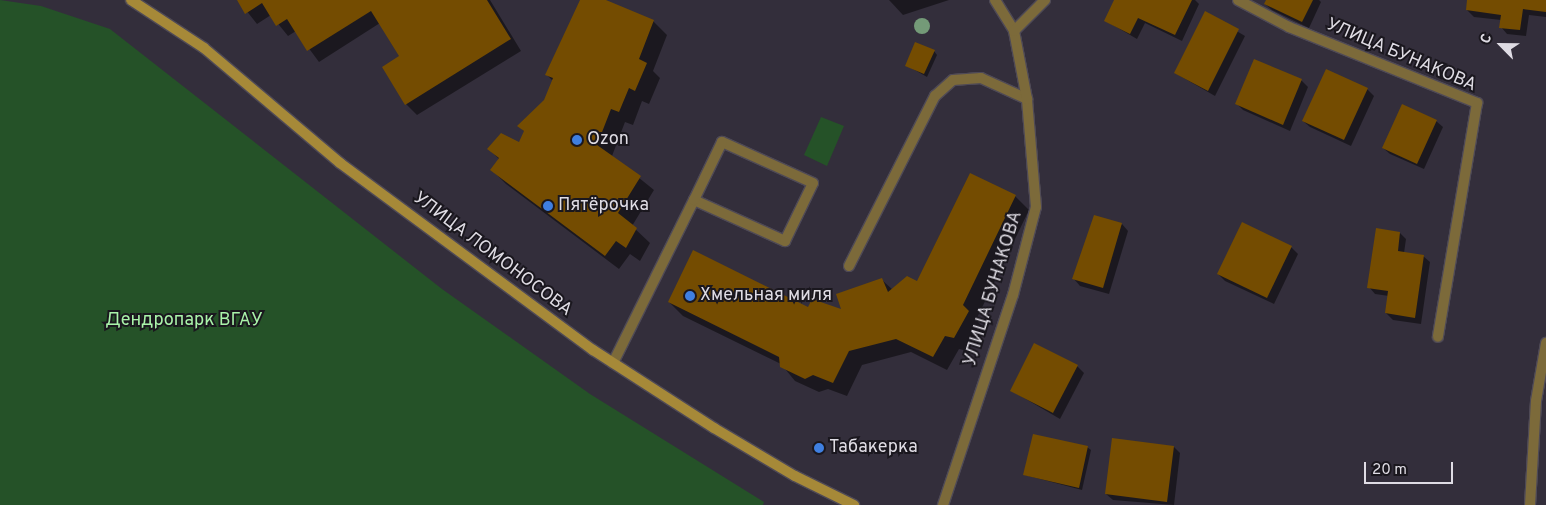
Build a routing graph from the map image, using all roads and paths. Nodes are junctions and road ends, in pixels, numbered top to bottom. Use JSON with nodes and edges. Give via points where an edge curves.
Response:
{"nodes":[{"id":1,"x":132,"y":0,"type":"edge"},
{"id":2,"x":995,"y":0,"type":"edge"},
{"id":3,"x":1045,"y":0,"type":"edge"},
{"id":4,"x":1238,"y":0,"type":"edge"},
{"id":5,"x":1014,"y":31,"type":"junction"},
{"id":6,"x":1027,"y":99,"type":"junction"},
{"id":7,"x":694,"y":200,"type":"junction"},
{"id":8,"x":849,"y":266,"type":"dead end"},
{"id":9,"x":1438,"y":337,"type":"dead end"},
{"id":10,"x":1546,"y":343,"type":"edge"},
{"id":11,"x":613,"y":363,"type":"junction"},
{"id":12,"x":854,"y":505,"type":"edge"},
{"id":13,"x":942,"y":505,"type":"edge"},
{"id":14,"x":1530,"y":505,"type":"edge"}],
"edges":[{"from":1,"to":11,"type":"main road","name":"УЛИЦА ЛОМОНОСОВА","via":[[204,48],[340,163]]},
{"from":2,"to":5,"type":"street"},
{"from":3,"to":5,"type":"street"},
{"from":4,"to":9,"type":"street","name":"УЛИЦА БУНАКОВА","via":[[1289,27],[1477,103]]},
{"from":5,"to":6,"type":"street","name":"УЛИЦА БУНАКОВА"},
{"from":6,"to":8,"type":"street","via":[[980,78],[953,80],[935,96]]},
{"from":6,"to":13,"type":"street","name":"УЛИЦА БУНАКОВА","via":[[1036,207],[1013,295]]},
{"from":7,"to":7,"type":"street","via":[[785,241],[813,182],[722,142]]},
{"from":7,"to":11,"type":"street"},
{"from":10,"to":14,"type":"street","via":[[1536,400]]},
{"from":11,"to":12,"type":"main road","name":"УЛИЦА ЛОМОНОСОВА","via":[[795,476]]}]}
